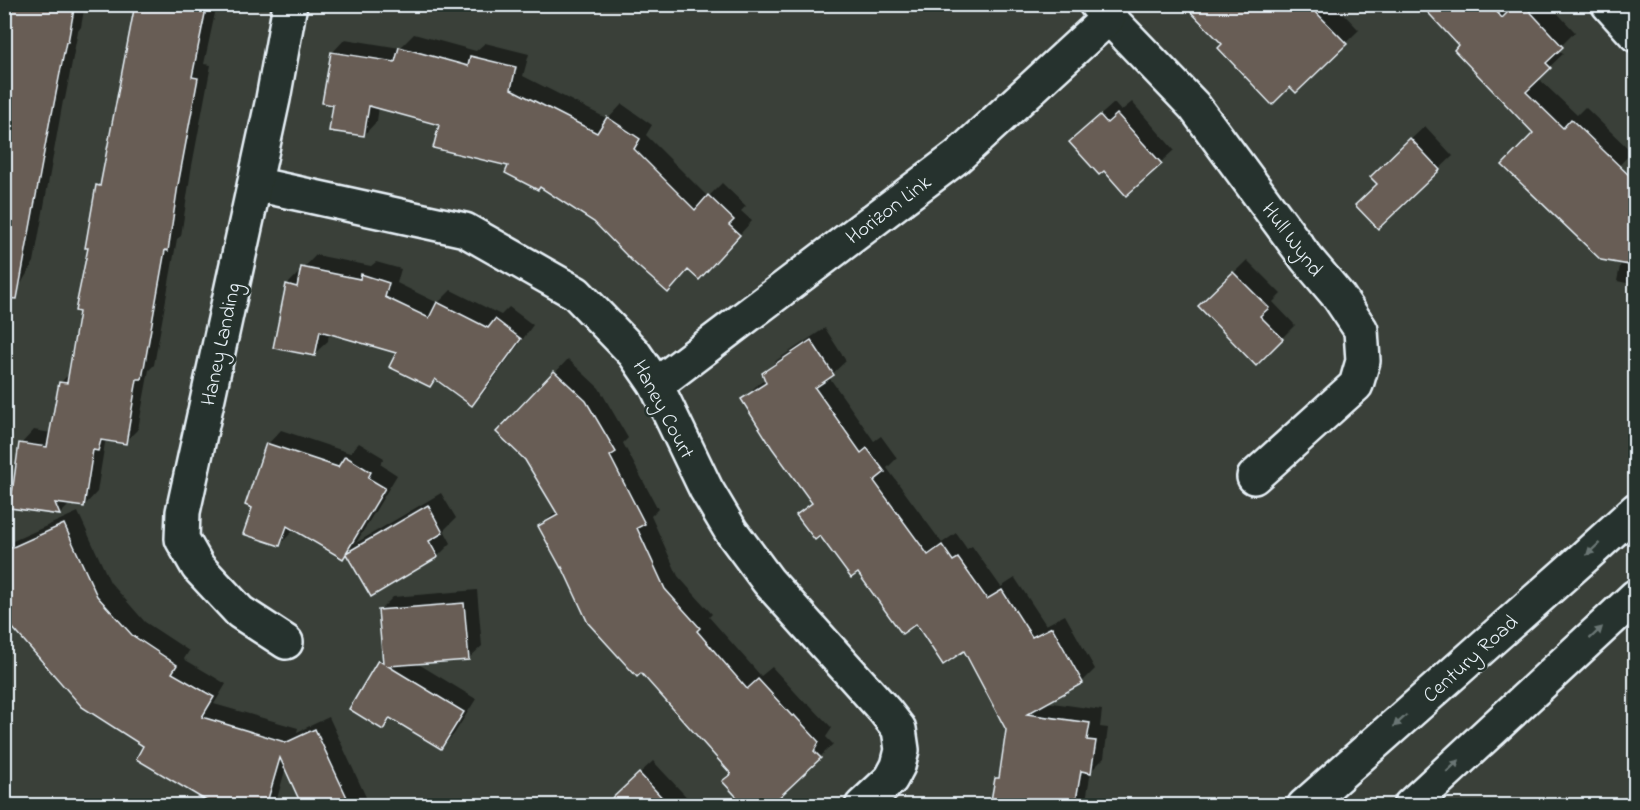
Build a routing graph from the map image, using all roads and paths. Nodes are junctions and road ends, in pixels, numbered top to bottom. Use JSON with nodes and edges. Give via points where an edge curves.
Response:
{"nodes":[{"id":1,"x":290,"y":4,"type":"edge"},
{"id":2,"x":1608,"y":4,"type":"edge"},
{"id":3,"x":1102,"y":11,"type":"edge"},
{"id":4,"x":1635,"y":35,"type":"edge"},
{"id":5,"x":255,"y":184,"type":"junction"},
{"id":6,"x":656,"y":385,"type":"junction"},
{"id":7,"x":1254,"y":477,"type":"dead end"},
{"id":8,"x":1635,"y":510,"type":"edge"},
{"id":9,"x":1635,"y":596,"type":"edge"},
{"id":10,"x":286,"y":642,"type":"dead end"},
{"id":11,"x":862,"y":806,"type":"edge"},
{"id":12,"x":1304,"y":806,"type":"edge"},
{"id":13,"x":1410,"y":806,"type":"edge"}],
"edges":[{"from":1,"to":5,"type":"street","name":"Haney Landing"},
{"from":2,"to":4,"type":"street"},
{"from":3,"to":6,"type":"street","name":"Horizon Link","via":[[957,157]]},
{"from":3,"to":7,"type":"street","name":"Hull Wynd","via":[[1194,106],[1361,330],[1363,361],[1356,385]]},
{"from":5,"to":6,"type":"street","name":"Haney Court","via":[[465,230],[576,293],[634,353]]},
{"from":5,"to":10,"type":"street","name":"Haney Landing","via":[[183,512],[182,539],[198,567],[240,612]]},
{"from":6,"to":11,"type":"street","name":"Haney Court","via":[[706,489],[731,531],[768,581],[899,729],[902,750],[898,766],[891,779]]},
{"from":8,"to":12,"type":"street","name":"Century Road","one_way":true},
{"from":13,"to":9,"type":"street","one_way":true}]}
